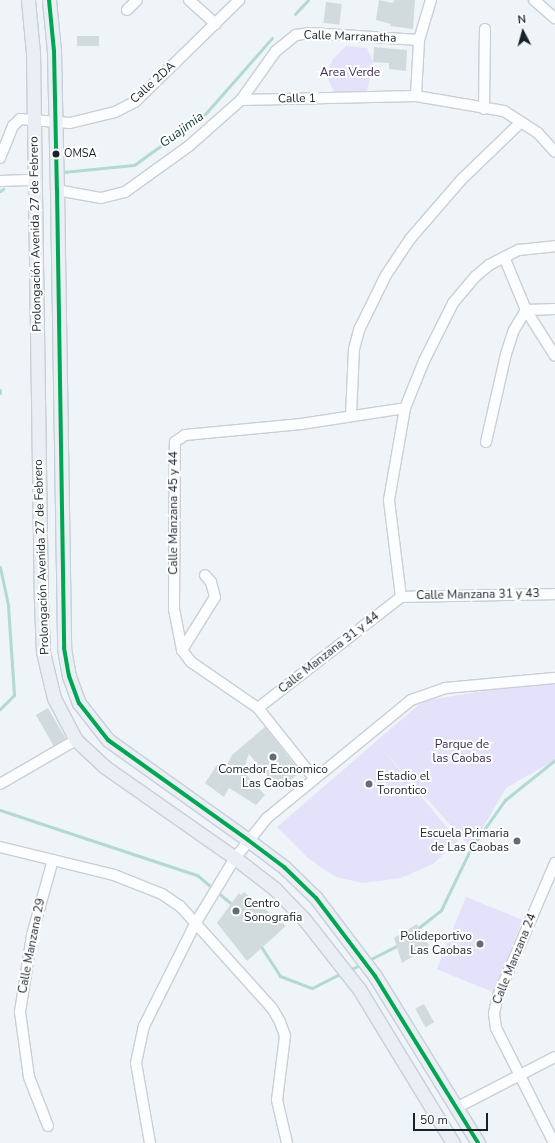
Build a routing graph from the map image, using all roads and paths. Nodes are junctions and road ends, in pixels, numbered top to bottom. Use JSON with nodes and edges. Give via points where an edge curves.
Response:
{"nodes":[{"id":1,"x":28,"y":0,"type":"edge"},
{"id":2,"x":49,"y":0,"type":"edge"},
{"id":3,"x":137,"y":0,"type":"edge"},
{"id":4,"x":189,"y":0,"type":"edge"},
{"id":5,"x":239,"y":0,"type":"edge"},
{"id":6,"x":431,"y":0,"type":"edge"},
{"id":7,"x":534,"y":0,"type":"edge"},
{"id":8,"x":126,"y":10,"type":"dead end"},
{"id":9,"x":555,"y":18,"type":"edge"},
{"id":10,"x":216,"y":24,"type":"junction"},
{"id":11,"x":486,"y":28,"type":"dead end"},
{"id":12,"x":419,"y":40,"type":"junction"},
{"id":13,"x":416,"y":96,"type":"junction"},
{"id":14,"x":241,"y":100,"type":"junction"},
{"id":15,"x":484,"y":108,"type":"junction"},
{"id":16,"x":34,"y":119,"type":"junction"},
{"id":17,"x":521,"y":122,"type":"junction"},
{"id":18,"x":55,"y":124,"type":"junction"},
{"id":19,"x":555,"y":152,"type":"edge"},
{"id":20,"x":0,"y":158,"type":"edge"},
{"id":21,"x":34,"y":180,"type":"junction"},
{"id":22,"x":0,"y":181,"type":"edge"},
{"id":23,"x":57,"y":190,"type":"junction"},
{"id":24,"x":555,"y":246,"type":"edge"},
{"id":25,"x":504,"y":257,"type":"junction"},
{"id":26,"x":555,"y":309,"type":"edge"},
{"id":27,"x":526,"y":310,"type":"junction"},
{"id":28,"x":555,"y":356,"type":"edge"},
{"id":29,"x":404,"y":408,"type":"junction"},
{"id":30,"x":351,"y":415,"type":"junction"},
{"id":31,"x":486,"y":442,"type":"dead end"},
{"id":32,"x":205,"y":575,"type":"dead end"},
{"id":33,"x":555,"y":594,"type":"edge"},
{"id":34,"x":401,"y":597,"type":"junction"},
{"id":35,"x":182,"y":650,"type":"junction"},
{"id":36,"x":555,"y":678,"type":"edge"},
{"id":37,"x":258,"y":708,"type":"junction"},
{"id":38,"x":76,"y":740,"type":"junction"},
{"id":39,"x":313,"y":777,"type":"junction"},
{"id":40,"x":0,"y":784,"type":"edge"},
{"id":41,"x":248,"y":840,"type":"junction"},
{"id":42,"x":0,"y":847,"type":"edge"},
{"id":43,"x":235,"y":858,"type":"junction"},
{"id":44,"x":53,"y":860,"type":"junction"},
{"id":45,"x":555,"y":863,"type":"edge"},
{"id":46,"x":195,"y":924,"type":"junction"},
{"id":47,"x":555,"y":1057,"type":"edge"},
{"id":48,"x":521,"y":1076,"type":"junction"},
{"id":49,"x":456,"y":1108,"type":"junction"},
{"id":50,"x":48,"y":1126,"type":"dead end"},
{"id":51,"x":150,"y":1143,"type":"edge"},
{"id":52,"x":287,"y":1143,"type":"edge"},
{"id":53,"x":453,"y":1143,"type":"edge"},
{"id":54,"x":478,"y":1143,"type":"edge"},
{"id":55,"x":554,"y":1143,"type":"edge"}],
"edges":[{"from":1,"to":16,"type":"main road","name":"Prolongación Avenida 27 de Febrero"},
{"from":2,"to":18,"type":"main road","name":"Prolongación Avenida 27 de Febrero"},
{"from":3,"to":8,"type":"street"},
{"from":4,"to":10,"type":"street"},
{"from":5,"to":10,"type":"street"},
{"from":6,"to":12,"type":"street"},
{"from":7,"to":9,"type":"street"},
{"from":10,"to":18,"type":"street","name":"Calle 2DA","via":[[135,102],[115,112]]},
{"from":11,"to":15,"type":"street"},
{"from":12,"to":13,"type":"street"},
{"from":12,"to":14,"type":"street","name":"Calle Marranatha","via":[[310,33],[296,35],[276,51]]},
{"from":13,"to":14,"type":"street","name":"Calle 1"},
{"from":13,"to":15,"type":"street","name":"Calle 1"},
{"from":14,"to":23,"type":"street","via":[[189,146],[125,192],[114,197],[96,198]]},
{"from":15,"to":17,"type":"street","name":"Calle 1","via":[[504,111]]},
{"from":16,"to":18,"type":"street"},
{"from":16,"to":20,"type":"street","via":[[16,122]]},
{"from":16,"to":21,"type":"main road","name":"Prolongación Avenida 27 de Febrero"},
{"from":17,"to":19,"type":"street","name":"Calle 1","via":[[538,133]]},
{"from":17,"to":30,"type":"street","via":[[462,179],[410,239],[386,276],[359,330],[354,349]]},
{"from":18,"to":23,"type":"main road","name":"Prolongación Avenida 27 de Febrero"},
{"from":21,"to":22,"type":"street"},
{"from":21,"to":38,"type":"main road","name":"Prolongación Avenida 27 de Febrero","via":[[43,652],[54,698]]},
{"from":23,"to":41,"type":"main road","name":"Prolongación Avenida 27 de Febrero","via":[[64,648],[69,676],[79,703],[108,740]]},
{"from":24,"to":25,"type":"street","via":[[519,250]]},
{"from":25,"to":27,"type":"street"},
{"from":25,"to":29,"type":"street","via":[[476,276],[453,303]]},
{"from":26,"to":27,"type":"street"},
{"from":27,"to":28,"type":"street"},
{"from":27,"to":31,"type":"street","via":[[514,330],[506,354]]},
{"from":29,"to":30,"type":"street","name":"Calle Manzana 45 y 44"},
{"from":29,"to":34,"type":"street","via":[[389,500]]},
{"from":30,"to":35,"type":"street","name":"Calle Manzana 45 y 44","via":[[301,424],[185,435],[175,442],[174,609]]},
{"from":32,"to":35,"type":"street","via":[[211,582],[215,597]]},
{"from":33,"to":34,"type":"street","name":"Calle Manzana 31 y 43"},
{"from":34,"to":37,"type":"street","name":"Calle Manzana 31 y 44"},
{"from":35,"to":37,"type":"street","via":[[192,662]]},
{"from":36,"to":39,"type":"street","via":[[445,688],[427,692],[411,700]]},
{"from":37,"to":39,"type":"street"},
{"from":38,"to":40,"type":"street"},
{"from":38,"to":43,"type":"main road","name":"Prolongación Avenida 27 de Febrero","via":[[105,767]]},
{"from":39,"to":41,"type":"street","via":[[267,818]]},
{"from":41,"to":43,"type":"street"},
{"from":41,"to":49,"type":"main road","name":"Prolongación Avenida 27 de Febrero","via":[[284,867],[316,898],[349,940],[375,976]]},
{"from":42,"to":44,"type":"street"},
{"from":43,"to":46,"type":"street"},
{"from":43,"to":53,"type":"main road","name":"Prolongación Avenida 27 de Febrero","via":[[275,889],[331,951],[359,989]]},
{"from":44,"to":46,"type":"street","via":[[114,875],[162,894],[180,906]]},
{"from":44,"to":50,"type":"street","name":"Calle Manzana 29","via":[[30,949],[20,1012],[29,1077]]},
{"from":45,"to":48,"type":"street","name":"Calle Manzana 24","via":[[498,996],[494,1013],[496,1028]]},
{"from":46,"to":51,"type":"street","via":[[138,1042],[136,1063]]},
{"from":46,"to":52,"type":"street","via":[[272,1008],[280,1022],[285,1036],[277,1100]]},
{"from":47,"to":48,"type":"street"},
{"from":48,"to":49,"type":"street"},
{"from":48,"to":55,"type":"street","name":"Calle Manzana 24"},
{"from":49,"to":54,"type":"main road","name":"Prolongación Avenida 27 de Febrero"}]}
